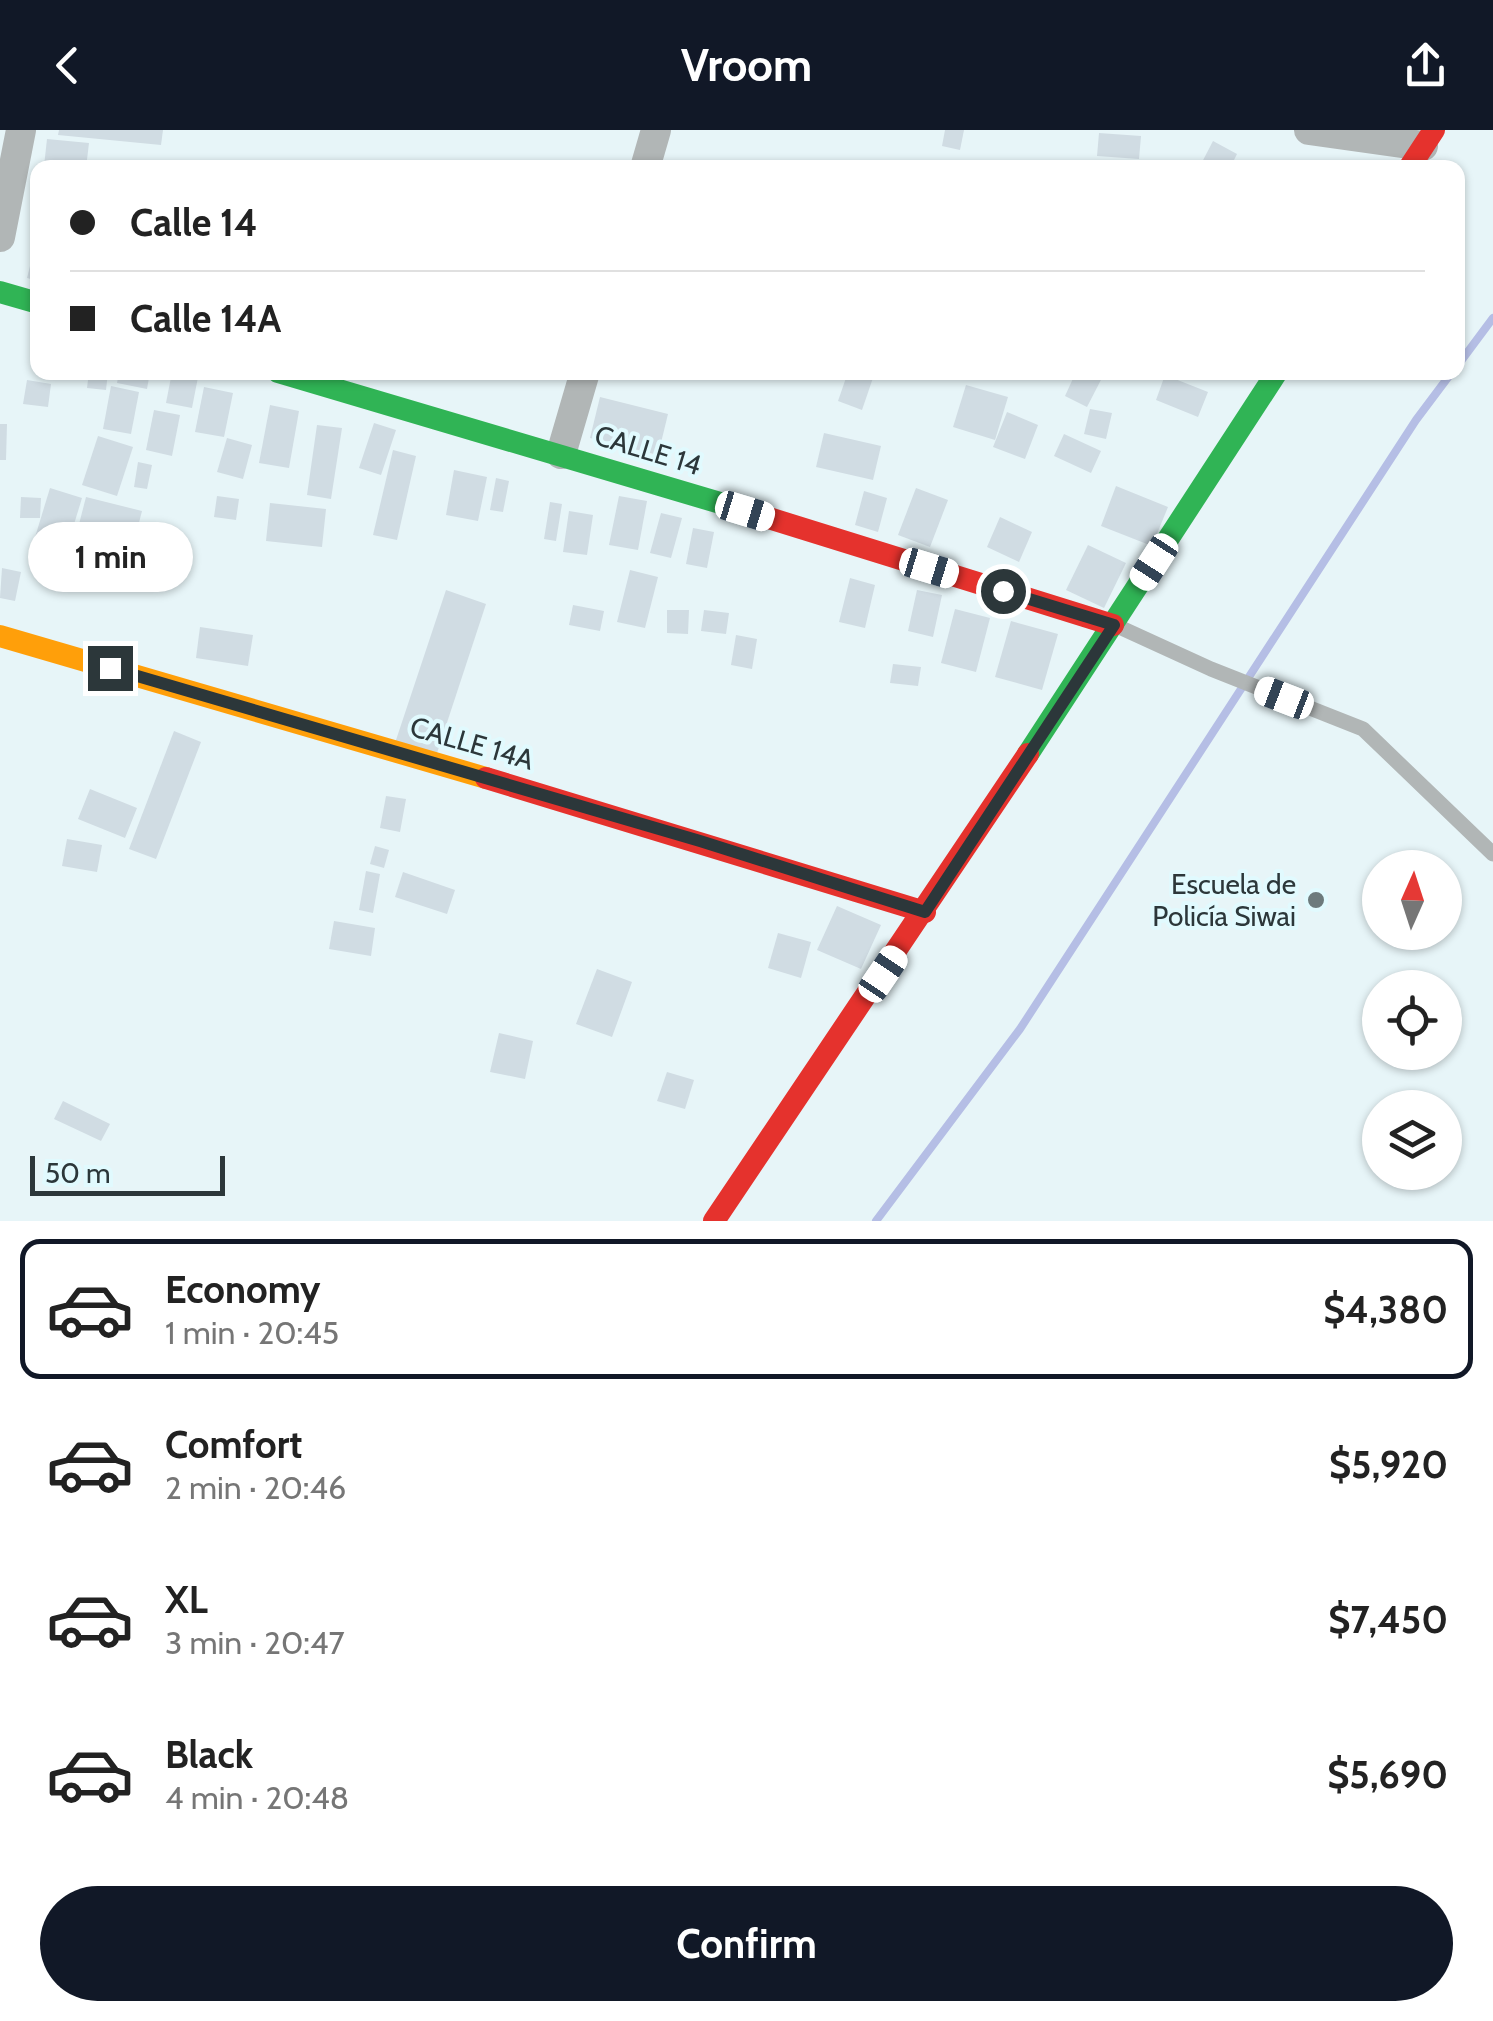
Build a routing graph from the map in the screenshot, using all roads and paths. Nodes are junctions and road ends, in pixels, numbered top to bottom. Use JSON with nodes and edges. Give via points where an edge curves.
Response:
{"nodes":[{"id":1,"x":22,"y":130,"type":"edge"},
{"id":2,"x":656,"y":130,"type":"edge"},
{"id":3,"x":1309,"y":130,"type":"edge"},
{"id":4,"x":1422,"y":148,"type":"edge"},
{"id":5,"x":648,"y":160,"type":"edge"},
{"id":6,"x":0,"y":237,"type":"edge"},
{"id":7,"x":0,"y":292,"type":"edge"},
{"id":8,"x":30,"y":301,"type":"edge"},
{"id":9,"x":306,"y":380,"type":"edge"},
{"id":10,"x":583,"y":380,"type":"edge"},
{"id":11,"x":1272,"y":380,"type":"edge"},
{"id":12,"x":561,"y":454,"type":"junction"},
{"id":13,"x":1114,"y":625,"type":"junction"},
{"id":14,"x":0,"y":636,"type":"edge"},
{"id":15,"x":1492,"y":851,"type":"edge"},
{"id":16,"x":925,"y":912,"type":"junction"},
{"id":17,"x":714,"y":1221,"type":"edge"}],
"edges":[{"from":1,"to":6,"type":"street"},
{"from":2,"to":5,"type":"street"},
{"from":3,"to":4,"type":"street"},
{"from":7,"to":8,"type":"street"},
{"from":9,"to":12,"type":"street","name":"CALLE 14"},
{"from":10,"to":12,"type":"street"},
{"from":11,"to":13,"type":"street"},
{"from":12,"to":13,"type":"street","name":"CALLE 14"},
{"from":13,"to":15,"type":"lane","via":[[1364,729]]},
{"from":13,"to":16,"type":"street"},
{"from":14,"to":16,"type":"street","name":"CALLE 14A"},
{"from":16,"to":17,"type":"street"}]}
